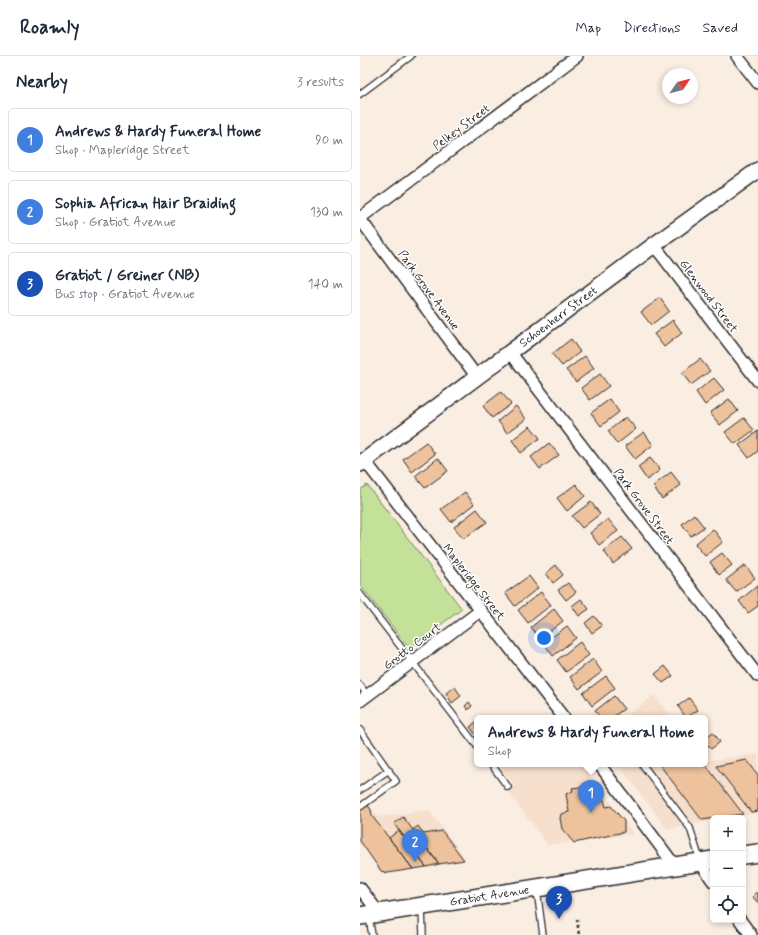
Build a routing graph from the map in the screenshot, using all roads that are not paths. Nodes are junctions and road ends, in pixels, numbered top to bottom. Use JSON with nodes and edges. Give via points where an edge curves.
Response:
{"nodes":[{"id":1,"x":411,"y":56,"type":"edge"},
{"id":2,"x":577,"y":56,"type":"edge"},
{"id":3,"x":737,"y":56,"type":"edge"},
{"id":4,"x":758,"y":83,"type":"edge"},
{"id":5,"x":360,"y":94,"type":"edge"},
{"id":6,"x":758,"y":170,"type":"edge"},
{"id":7,"x":360,"y":218,"type":"edge"},
{"id":8,"x":654,"y":245,"type":"junction"},
{"id":9,"x":510,"y":352,"type":"junction"},
{"id":10,"x":477,"y":377,"type":"junction"},
{"id":11,"x":758,"y":381,"type":"edge"},
{"id":12,"x":362,"y":462,"type":"edge"},
{"id":13,"x":360,"y":594,"type":"edge"},
{"id":14,"x":480,"y":612,"type":"junction"},
{"id":15,"x":412,"y":662,"type":"junction"},
{"id":16,"x":756,"y":668,"type":"edge"},
{"id":17,"x":360,"y":685,"type":"edge"},
{"id":18,"x":364,"y":698,"type":"edge"},
{"id":19,"x":562,"y":715,"type":"edge"},
{"id":20,"x":360,"y":730,"type":"edge"},
{"id":21,"x":474,"y":742,"type":"edge"},
{"id":22,"x":492,"y":767,"type":"edge"},
{"id":23,"x":601,"y":767,"type":"edge"},
{"id":24,"x":644,"y":767,"type":"edge"},
{"id":25,"x":389,"y":770,"type":"junction"},
{"id":26,"x":508,"y":787,"type":"dead end"},
{"id":27,"x":360,"y":790,"type":"edge"},
{"id":28,"x":360,"y":807,"type":"edge"},
{"id":29,"x":758,"y":853,"type":"edge"},
{"id":30,"x":746,"y":855,"type":"edge"},
{"id":31,"x":707,"y":861,"type":"edge"},
{"id":32,"x":675,"y":866,"type":"junction"},
{"id":33,"x":710,"y":871,"type":"edge"},
{"id":34,"x":360,"y":888,"type":"edge"},
{"id":35,"x":537,"y":888,"type":"junction"},
{"id":36,"x":422,"y":907,"type":"junction"},
{"id":37,"x":369,"y":914,"type":"edge"},
{"id":38,"x":742,"y":923,"type":"edge"},
{"id":39,"x":372,"y":935,"type":"edge"},
{"id":40,"x":423,"y":935,"type":"edge"},
{"id":41,"x":543,"y":935,"type":"edge"},
{"id":42,"x":751,"y":935,"type":"edge"}],
"edges":[{"from":1,"to":5,"type":"lane"},
{"from":2,"to":7,"type":"street","name":"Pelkey Street"},
{"from":3,"to":4,"type":"street"},
{"from":6,"to":8,"type":"street","name":"Schoenherr Street"},
{"from":7,"to":10,"type":"street","name":"Park Grove Avenue"},
{"from":8,"to":9,"type":"street","name":"Schoenherr Street"},
{"from":8,"to":11,"type":"street","name":"Glenwood Street"},
{"from":9,"to":10,"type":"street","name":"Schoenherr Street"},
{"from":9,"to":16,"type":"street","name":"Park Grove Street"},
{"from":10,"to":12,"type":"street","name":"Schoenherr Street"},
{"from":12,"to":14,"type":"street","name":"Mapleridge Street"},
{"from":13,"to":15,"type":"lane"},
{"from":14,"to":15,"type":"street","name":"Grotto Court"},
{"from":14,"to":19,"type":"street","name":"Mapleridge Street"},
{"from":15,"to":18,"type":"street","name":"Grotto Court"},
{"from":15,"to":21,"type":"lane"},
{"from":17,"to":18,"type":"lane"},
{"from":20,"to":25,"type":"lane"},
{"from":22,"to":26,"type":"lane"},
{"from":23,"to":32,"type":"street"},
{"from":24,"to":31,"type":"lane","via":[[690,828]]},
{"from":25,"to":27,"type":"lane"},
{"from":25,"to":28,"type":"lane","via":[[396,781]]},
{"from":29,"to":30,"type":"main road"},
{"from":31,"to":32,"type":"main road","name":"Gratiot Avenue"},
{"from":31,"to":33,"type":"street"},
{"from":32,"to":35,"type":"main road","name":"Gratiot Avenue"},
{"from":34,"to":37,"type":"street"},
{"from":35,"to":36,"type":"main road","name":"Gratiot Avenue"},
{"from":35,"to":41,"type":"lane"},
{"from":36,"to":37,"type":"main road","name":"Gratiot Avenue"},
{"from":36,"to":40,"type":"lane"},
{"from":37,"to":39,"type":"lane"},
{"from":38,"to":42,"type":"street"}]}
